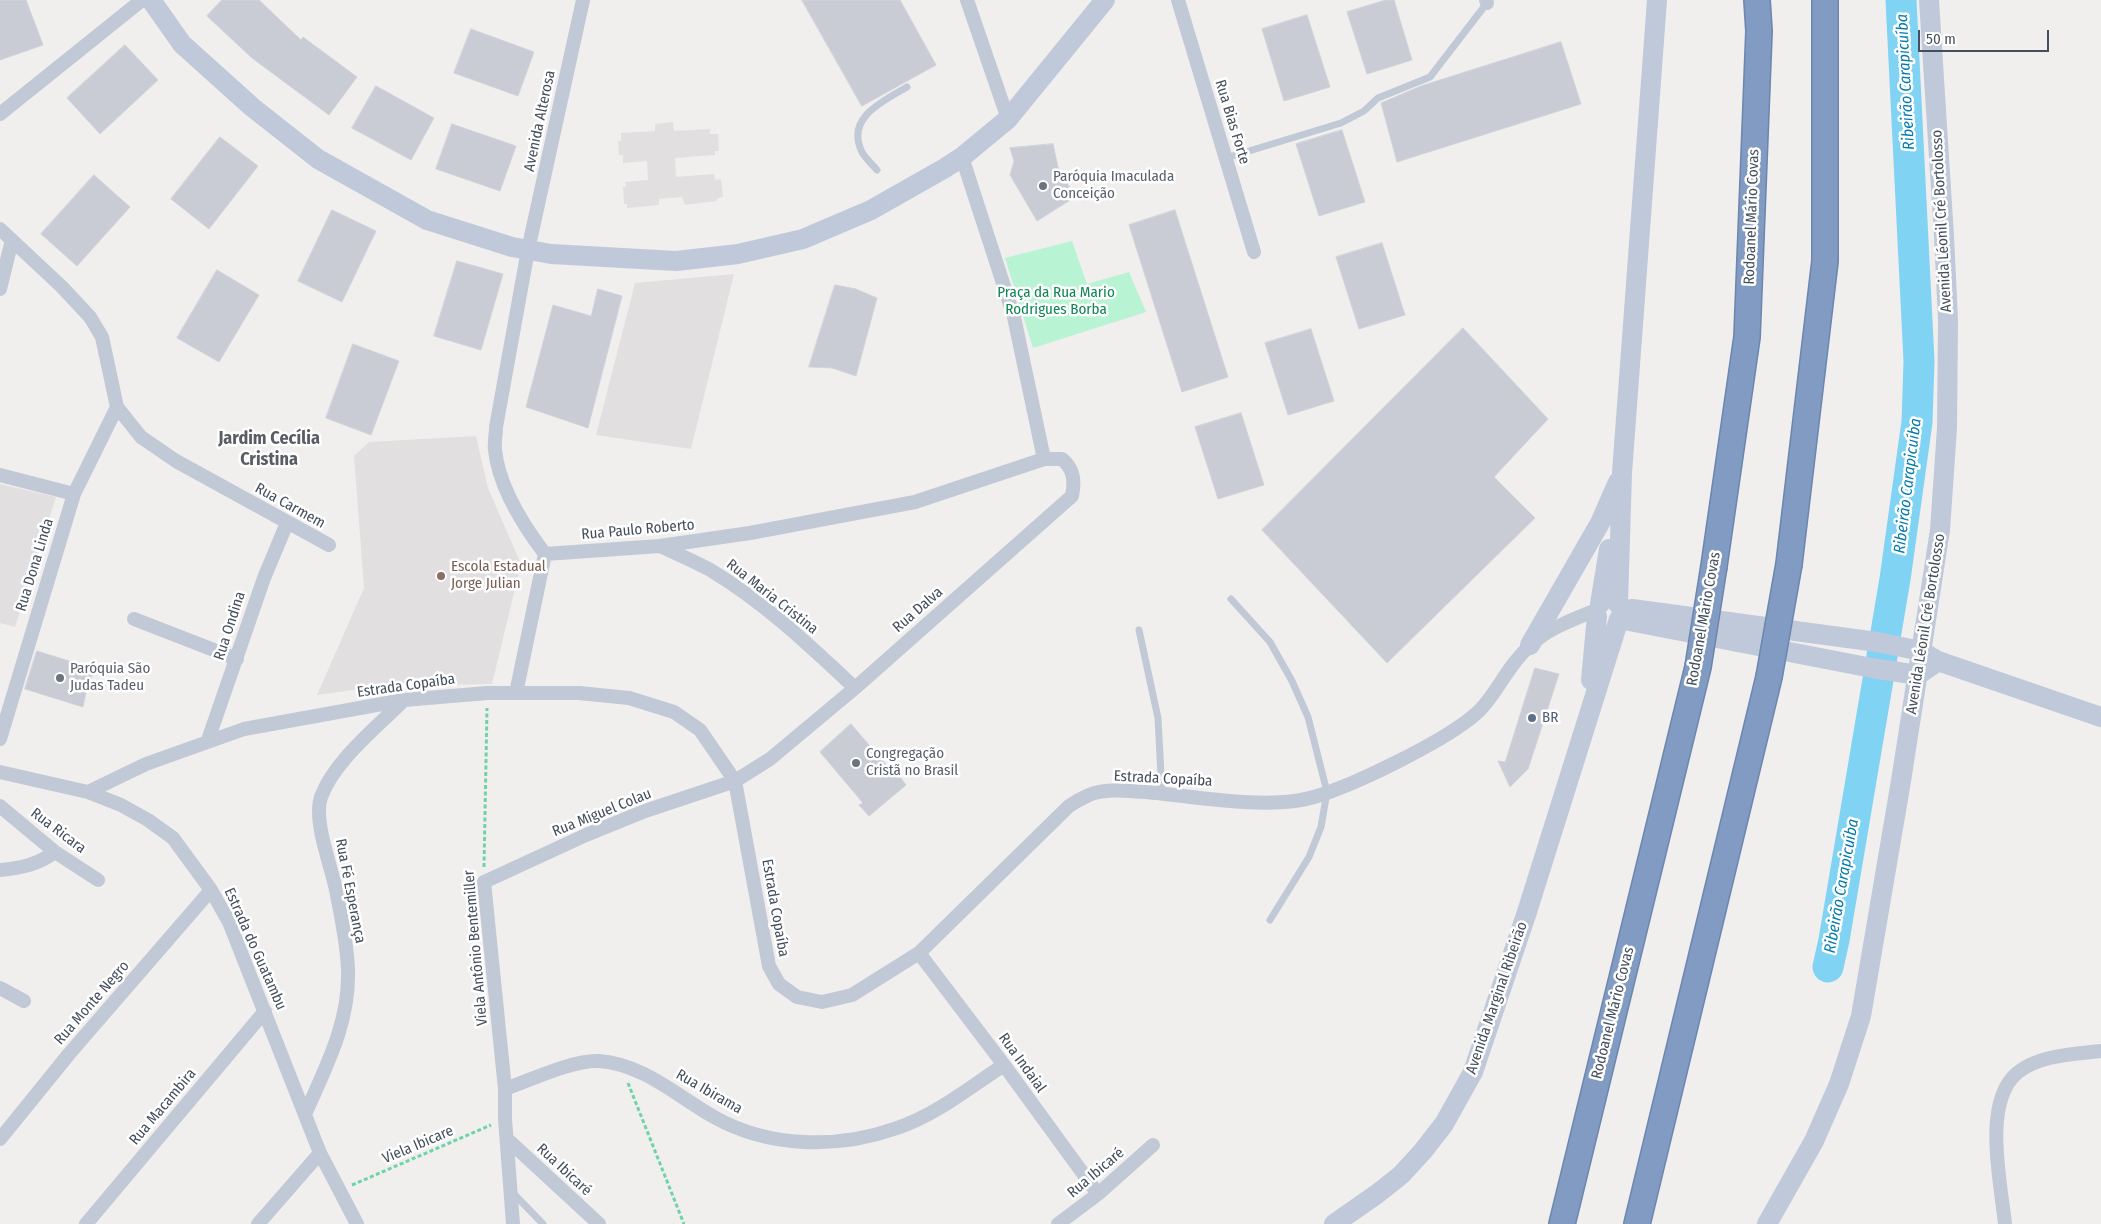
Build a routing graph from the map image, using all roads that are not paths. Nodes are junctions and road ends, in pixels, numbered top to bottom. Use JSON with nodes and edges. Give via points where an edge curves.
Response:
{"nodes":[{"id":1,"x":142,"y":0,"type":"edge"},
{"id":2,"x":151,"y":0,"type":"edge"},
{"id":3,"x":583,"y":0,"type":"edge"},
{"id":4,"x":967,"y":0,"type":"edge"},
{"id":5,"x":1105,"y":0,"type":"edge"},
{"id":6,"x":1178,"y":0,"type":"edge"},
{"id":7,"x":1657,"y":0,"type":"edge"},
{"id":8,"x":1757,"y":0,"type":"edge"},
{"id":9,"x":1825,"y":0,"type":"edge"},
{"id":10,"x":1929,"y":0,"type":"edge"},
{"id":11,"x":1487,"y":2,"type":"edge"},
{"id":12,"x":907,"y":87,"type":"dead end"},
{"id":13,"x":0,"y":114,"type":"edge"},
{"id":14,"x":1008,"y":119,"type":"junction"},
{"id":15,"x":962,"y":157,"type":"junction"},
{"id":16,"x":1226,"y":158,"type":"junction"},
{"id":17,"x":877,"y":170,"type":"dead end"},
{"id":18,"x":0,"y":229,"type":"edge"},
{"id":19,"x":12,"y":240,"type":"junction"},
{"id":20,"x":528,"y":250,"type":"junction"},
{"id":21,"x":1254,"y":252,"type":"dead end"},
{"id":22,"x":0,"y":288,"type":"edge"},
{"id":23,"x":117,"y":408,"type":"junction"},
{"id":24,"x":1044,"y":459,"type":"junction"},
{"id":25,"x":1622,"y":473,"type":"junction"},
{"id":26,"x":0,"y":475,"type":"edge"},
{"id":27,"x":74,"y":494,"type":"junction"},
{"id":28,"x":287,"y":523,"type":"junction"},
{"id":29,"x":329,"y":545,"type":"dead end"},
{"id":30,"x":660,"y":546,"type":"junction"},
{"id":31,"x":546,"y":554,"type":"junction"},
{"id":32,"x":1231,"y":599,"type":"dead end"},
{"id":33,"x":1608,"y":610,"type":"junction"},
{"id":34,"x":134,"y":620,"type":"dead end"},
{"id":35,"x":1139,"y":630,"type":"dead end"},
{"id":36,"x":1530,"y":645,"type":"junction"},
{"id":37,"x":1929,"y":656,"type":"junction"},
{"id":38,"x":237,"y":659,"type":"junction"},
{"id":39,"x":1908,"y":673,"type":"junction"},
{"id":40,"x":855,"y":688,"type":"junction"},
{"id":41,"x":516,"y":693,"type":"junction"},
{"id":42,"x":404,"y":700,"type":"junction"},
{"id":43,"x":2101,"y":717,"type":"edge"},
{"id":44,"x":0,"y":739,"type":"edge"},
{"id":45,"x":208,"y":740,"type":"junction"},
{"id":46,"x":0,"y":772,"type":"edge"},
{"id":47,"x":735,"y":781,"type":"junction"},
{"id":48,"x":88,"y":792,"type":"junction"},
{"id":49,"x":1327,"y":792,"type":"junction"},
{"id":50,"x":1162,"y":794,"type":"junction"},
{"id":51,"x":0,"y":806,"type":"edge"},
{"id":52,"x":55,"y":852,"type":"junction"},
{"id":53,"x":0,"y":870,"type":"edge"},
{"id":54,"x":98,"y":880,"type":"dead end"},
{"id":55,"x":484,"y":882,"type":"joint"},
{"id":56,"x":212,"y":890,"type":"junction"},
{"id":57,"x":1270,"y":920,"type":"dead end"},
{"id":58,"x":918,"y":953,"type":"junction"},
{"id":59,"x":0,"y":988,"type":"edge"},
{"id":60,"x":24,"y":1001,"type":"dead end"},
{"id":61,"x":265,"y":1010,"type":"junction"},
{"id":62,"x":2101,"y":1051,"type":"edge"},
{"id":63,"x":1004,"y":1065,"type":"junction"},
{"id":64,"x":505,"y":1089,"type":"junction"},
{"id":65,"x":306,"y":1112,"type":"junction"},
{"id":66,"x":0,"y":1139,"type":"edge"},
{"id":67,"x":508,"y":1140,"type":"junction"},
{"id":68,"x":1153,"y":1145,"type":"dead end"},
{"id":69,"x":320,"y":1153,"type":"junction"},
{"id":70,"x":511,"y":1191,"type":"junction"},
{"id":71,"x":1098,"y":1194,"type":"junction"},
{"id":72,"x":86,"y":1224,"type":"edge"},
{"id":73,"x":258,"y":1224,"type":"edge"},
{"id":74,"x":357,"y":1224,"type":"edge"},
{"id":75,"x":513,"y":1224,"type":"edge"},
{"id":76,"x":542,"y":1224,"type":"edge"},
{"id":77,"x":599,"y":1224,"type":"edge"},
{"id":78,"x":1058,"y":1224,"type":"edge"},
{"id":79,"x":1334,"y":1224,"type":"edge"},
{"id":80,"x":1562,"y":1224,"type":"edge"},
{"id":81,"x":1638,"y":1224,"type":"edge"},
{"id":82,"x":1767,"y":1224,"type":"edge"},
{"id":83,"x":2005,"y":1224,"type":"edge"}],
"edges":[{"from":1,"to":13,"type":"street"},
{"from":2,"to":20,"type":"main road","via":[[182,44],[252,107],[318,159],[427,220]]},
{"from":3,"to":20,"type":"street","name":"Avenida Alterosa"},
{"from":4,"to":14,"type":"street"},
{"from":5,"to":14,"type":"main road"},
{"from":6,"to":16,"type":"street","name":"Rua Bias Forte"},
{"from":7,"to":25,"type":"main road"},
{"from":8,"to":80,"type":"highway","name":"Rodoanel Mário Covas","bridge":true,"via":[[1759,31],[1747,337],[1698,667]]},
{"from":9,"to":81,"type":"highway","bridge":true,"via":[[1825,261],[1789,564],[1770,677]]},
{"from":10,"to":37,"type":"main road","name":"Avenida Léonil Cré Bortolosso","via":[[1948,320],[1947,428]]},
{"from":11,"to":16,"type":"lane","via":[[1430,77],[1378,98],[1364,111],[1341,123]]},
{"from":12,"to":17,"type":"lane","via":[[865,114],[860,123],[858,135],[862,152]]},
{"from":14,"to":15,"type":"main road"},
{"from":15,"to":20,"type":"main road","via":[[871,210],[802,239],[738,254],[644,261]]},
{"from":15,"to":24,"type":"street","via":[[1014,318]]},
{"from":16,"to":21,"type":"street","name":"Rua Bias Forte"},
{"from":18,"to":19,"type":"street"},
{"from":19,"to":22,"type":"street"},
{"from":19,"to":23,"type":"street","via":[[90,317],[102,337]]},
{"from":20,"to":31,"type":"street","via":[[496,427],[495,450],[502,476],[523,525]]},
{"from":23,"to":27,"type":"street","name":"Rua Dona Linda"},
{"from":23,"to":28,"type":"street","name":"Rua Carmem","via":[[141,437]]},
{"from":24,"to":30,"type":"street","name":"Rua Paulo Roberto","via":[[915,502]]},
{"from":24,"to":40,"type":"street","name":"Rua Dalva","via":[[1062,459],[1068,464],[1075,484],[1072,496]]},
{"from":25,"to":33,"type":"main road"},
{"from":25,"to":36,"type":"main road","via":[[1600,523]]},
{"from":26,"to":27,"type":"street"},
{"from":27,"to":44,"type":"street","name":"Rua Dona Linda"},
{"from":28,"to":29,"type":"street","name":"Rua Carmem"},
{"from":28,"to":38,"type":"street","name":"Rua Ondina","via":[[264,578]]},
{"from":30,"to":31,"type":"street","name":"Rua Paulo Roberto"},
{"from":30,"to":40,"type":"street","name":"Rua Maria Cristina","via":[[711,570],[742,590]]},
{"from":31,"to":41,"type":"street"},
{"from":32,"to":49,"type":"lane","via":[[1270,642],[1292,681],[1308,717]]},
{"from":33,"to":36,"type":"street","name":"Estrada Copaíba","via":[[1546,630]]},
{"from":33,"to":37,"type":"main road","via":[[1877,642]]},
{"from":33,"to":39,"type":"main road","via":[[1872,668]]},
{"from":33,"to":79,"type":"main road","name":"Avenida Marginal Ribeirão","via":[[1586,724],[1473,1072],[1444,1124],[1423,1151],[1377,1194]]},
{"from":34,"to":38,"type":"street"},
{"from":35,"to":50,"type":"lane","via":[[1158,718]]},
{"from":36,"to":49,"type":"street","name":"Estrada Copaíba","via":[[1478,712],[1407,756]]},
{"from":37,"to":39,"type":"main road"},
{"from":37,"to":43,"type":"main road"},
{"from":38,"to":45,"type":"street","name":"Rua Ondina"},
{"from":39,"to":82,"type":"main road","name":"Avenida Léonil Cré Bortolosso","via":[[1861,1016],[1839,1084],[1814,1141]]},
{"from":40,"to":47,"type":"street","name":"Rua Dalva","via":[[770,759]]},
{"from":41,"to":42,"type":"street","name":"Estrada Copaíba"},
{"from":41,"to":47,"type":"street","name":"Estrada Copaíba","via":[[579,693],[629,698],[674,712],[700,730]]},
{"from":42,"to":45,"type":"street","name":"Estrada Copaíba","via":[[244,729]]},
{"from":42,"to":65,"type":"street","name":"Rua Fé Esperança","via":[[353,750],[328,781],[320,799],[320,827],[336,891],[348,966],[348,992],[344,1018]]},
{"from":45,"to":48,"type":"street","name":"Estrada Copaíba","via":[[146,764]]},
{"from":46,"to":48,"type":"street","name":"Estrada do Guatambu"},
{"from":47,"to":55,"type":"street","name":"Rua Miguel Colau","via":[[644,811]]},
{"from":47,"to":58,"type":"street","name":"Estrada Copaíba","via":[[763,941],[769,966],[779,984],[797,997],[822,1002],[852,995]]},
{"from":48,"to":56,"type":"street","name":"Estrada do Guatambu","via":[[121,805],[173,838]]},
{"from":49,"to":50,"type":"street","name":"Estrada Copaíba","via":[[1301,800],[1264,803]]},
{"from":49,"to":57,"type":"lane","via":[[1321,827],[1309,857]]},
{"from":50,"to":58,"type":"street","name":"Estrada Copaíba","via":[[1116,790],[1090,795],[1069,806]]},
{"from":51,"to":52,"type":"street","name":"Rua Ricara"},
{"from":52,"to":53,"type":"street","via":[[43,861],[23,868]]},
{"from":52,"to":54,"type":"street","name":"Rua Ricara"},
{"from":55,"to":64,"type":"street","name":"Viela Antônio Bentemiller"},
{"from":56,"to":61,"type":"street","name":"Estrada do Guatambu","via":[[229,922]]},
{"from":56,"to":66,"type":"street","name":"Rua Monte Negro","via":[[69,1054]]},
{"from":58,"to":63,"type":"street","name":"Rua Indaial"},
{"from":59,"to":60,"type":"street"},
{"from":61,"to":65,"type":"street","name":"Estrada do Guatambu"},
{"from":61,"to":72,"type":"street","name":"Rua Macambira"},
{"from":62,"to":83,"type":"street","via":[[2043,1060],[2018,1072],[2005,1086],[1997,1107],[1997,1140]]},
{"from":63,"to":64,"type":"street","name":"Rua Ibirama","via":[[929,1113],[897,1128],[833,1143],[793,1142],[744,1130],[715,1117],[651,1078],[598,1061],[575,1065]]},
{"from":63,"to":71,"type":"street","name":"Rua Indaial"},
{"from":64,"to":67,"type":"street","name":"Viela Antônio Bentemiller"},
{"from":65,"to":69,"type":"street","name":"Estrada do Guatambu"},
{"from":67,"to":70,"type":"street","name":"Viela Antônio Bentemiller"},
{"from":67,"to":77,"type":"street","name":"Rua Ibicaré"},
{"from":68,"to":71,"type":"street","name":"Rua Ibicaré"},
{"from":69,"to":73,"type":"street"},
{"from":69,"to":74,"type":"street","name":"Estrada do Guatambu"},
{"from":70,"to":75,"type":"street","name":"Viela Antônio Bentemiller"},
{"from":70,"to":76,"type":"lane"},
{"from":71,"to":78,"type":"street","name":"Rua Ibicaré"}]}
